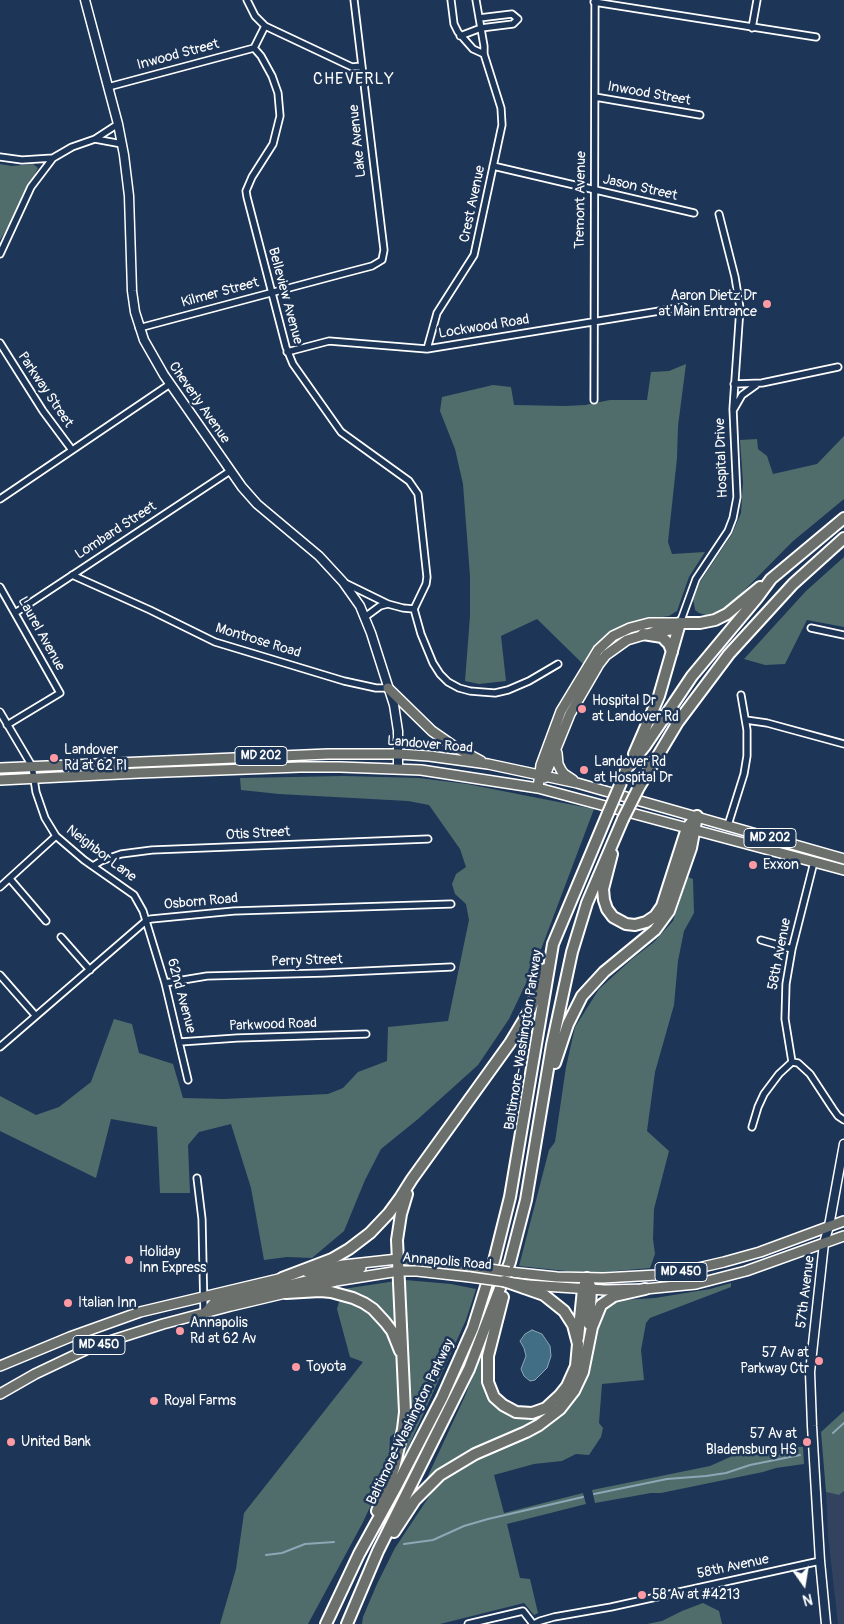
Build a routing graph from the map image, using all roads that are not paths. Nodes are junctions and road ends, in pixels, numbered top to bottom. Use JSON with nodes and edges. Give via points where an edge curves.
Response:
{"nodes":[{"id":1,"x":85,"y":0,"type":"edge"},
{"id":2,"x":247,"y":0,"type":"edge"},
{"id":3,"x":354,"y":0,"type":"edge"},
{"id":4,"x":451,"y":0,"type":"edge"},
{"id":5,"x":476,"y":0,"type":"edge"},
{"id":6,"x":757,"y":0,"type":"edge"},
{"id":7,"x":594,"y":1,"type":"edge"},
{"id":8,"x":479,"y":18,"type":"junction"},
{"id":9,"x":265,"y":26,"type":"junction"},
{"id":10,"x":481,"y":28,"type":"junction"},
{"id":11,"x":752,"y":28,"type":"junction"},
{"id":12,"x":460,"y":36,"type":"junction"},
{"id":13,"x":816,"y":37,"type":"dead end"},
{"id":14,"x":254,"y":48,"type":"junction"},
{"id":15,"x":484,"y":54,"type":"junction"},
{"id":16,"x":362,"y":66,"type":"junction"},
{"id":17,"x":108,"y":87,"type":"junction"},
{"id":18,"x":595,"y":97,"type":"junction"},
{"id":19,"x":700,"y":115,"type":"dead end"},
{"id":20,"x":118,"y":124,"type":"junction"},
{"id":21,"x":95,"y":139,"type":"junction"},
{"id":22,"x":122,"y":144,"type":"junction"},
{"id":23,"x":0,"y":157,"type":"edge"},
{"id":24,"x":53,"y":158,"type":"junction"},
{"id":25,"x":493,"y":166,"type":"junction"},
{"id":26,"x":593,"y":190,"type":"junction"},
{"id":27,"x":694,"y":213,"type":"dead end"},
{"id":28,"x":719,"y":214,"type":"dead end"},
{"id":29,"x":384,"y":250,"type":"joint"},
{"id":30,"x":0,"y":254,"type":"edge"},
{"id":31,"x":271,"y":292,"type":"junction"},
{"id":32,"x":684,"y":307,"type":"dead end"},
{"id":33,"x":594,"y":322,"type":"junction"},
{"id":34,"x":139,"y":328,"type":"junction"},
{"id":35,"x":0,"y":343,"type":"edge"},
{"id":36,"x":427,"y":349,"type":"junction"},
{"id":37,"x":287,"y":352,"type":"junction"},
{"id":38,"x":838,"y":367,"type":"dead end"},
{"id":39,"x":762,"y":383,"type":"junction"},
{"id":40,"x":170,"y":384,"type":"junction"},
{"id":41,"x":734,"y":384,"type":"junction"},
{"id":42,"x":594,"y":400,"type":"dead end"},
{"id":43,"x":733,"y":410,"type":"junction"},
{"id":44,"x":72,"y":450,"type":"junction"},
{"id":45,"x":230,"y":470,"type":"junction"},
{"id":46,"x":0,"y":499,"type":"edge"},
{"id":47,"x":844,"y":518,"type":"edge"},
{"id":48,"x":844,"y":538,"type":"edge"},
{"id":49,"x":72,"y":576,"type":"junction"},
{"id":50,"x":771,"y":579,"type":"junction"},
{"id":51,"x":343,"y":582,"type":"junction"},
{"id":52,"x":0,"y":587,"type":"edge"},
{"id":53,"x":388,"y":604,"type":"junction"},
{"id":54,"x":414,"y":609,"type":"junction"},
{"id":55,"x":15,"y":613,"type":"junction"},
{"id":56,"x":365,"y":617,"type":"junction"},
{"id":57,"x":680,"y":622,"type":"junction"},
{"id":58,"x":810,"y":628,"type":"dead end"},
{"id":59,"x":643,"y":634,"type":"junction"},
{"id":60,"x":844,"y":636,"type":"edge"},
{"id":61,"x":672,"y":652,"type":"junction"},
{"id":62,"x":558,"y":664,"type":"dead end"},
{"id":63,"x":388,"y":688,"type":"junction"},
{"id":64,"x":741,"y":695,"type":"dead end"},
{"id":65,"x":0,"y":712,"type":"edge"},
{"id":66,"x":746,"y":720,"type":"junction"},
{"id":67,"x":8,"y":725,"type":"junction"},
{"id":68,"x":844,"y":744,"type":"edge"},
{"id":69,"x":556,"y":750,"type":"junction"},
{"id":70,"x":398,"y":754,"type":"junction"},
{"id":71,"x":488,"y":764,"type":"junction"},
{"id":72,"x":32,"y":766,"type":"junction"},
{"id":73,"x":0,"y":768,"type":"edge"},
{"id":74,"x":398,"y":768,"type":"junction"},
{"id":75,"x":627,"y":768,"type":"junction"},
{"id":76,"x":542,"y":775,"type":"junction"},
{"id":77,"x":33,"y":779,"type":"junction"},
{"id":78,"x":0,"y":780,"type":"edge"},
{"id":79,"x":577,"y":782,"type":"junction"},
{"id":80,"x":538,"y":788,"type":"junction"},
{"id":81,"x":697,"y":816,"type":"junction"},
{"id":82,"x":621,"y":823,"type":"junction"},
{"id":83,"x":728,"y":825,"type":"junction"},
{"id":84,"x":691,"y":829,"type":"junction"},
{"id":85,"x":56,"y":836,"type":"junction"},
{"id":86,"x":428,"y":839,"type":"dead end"},
{"id":87,"x":844,"y":859,"type":"edge"},
{"id":88,"x":814,"y":862,"type":"junction"},
{"id":89,"x":93,"y":866,"type":"junction"},
{"id":90,"x":844,"y":870,"type":"edge"},
{"id":91,"x":10,"y":879,"type":"junction"},
{"id":92,"x":0,"y":887,"type":"edge"},
{"id":93,"x":451,"y":904,"type":"dead end"},
{"id":94,"x":46,"y":920,"type":"dead end"},
{"id":95,"x":146,"y":920,"type":"junction"},
{"id":96,"x":61,"y":937,"type":"dead end"},
{"id":97,"x":761,"y":940,"type":"dead end"},
{"id":98,"x":553,"y":944,"type":"junction"},
{"id":99,"x":792,"y":948,"type":"junction"},
{"id":100,"x":451,"y":967,"type":"dead end"},
{"id":101,"x":90,"y":970,"type":"junction"},
{"id":102,"x":0,"y":975,"type":"edge"},
{"id":103,"x":165,"y":983,"type":"junction"},
{"id":104,"x":35,"y":1015,"type":"junction"},
{"id":105,"x":366,"y":1034,"type":"dead end"},
{"id":106,"x":180,"y":1042,"type":"junction"},
{"id":107,"x":0,"y":1047,"type":"edge"},
{"id":108,"x":792,"y":1062,"type":"junction"},
{"id":109,"x":188,"y":1080,"type":"dead end"},
{"id":110,"x":543,"y":1105,"type":"junction"},
{"id":111,"x":844,"y":1120,"type":"edge"},
{"id":112,"x":752,"y":1127,"type":"dead end"},
{"id":113,"x":844,"y":1144,"type":"edge"},
{"id":114,"x":196,"y":1178,"type":"dead end"},
{"id":115,"x":412,"y":1179,"type":"junction"},
{"id":116,"x":844,"y":1221,"type":"edge"},
{"id":117,"x":829,"y":1226,"type":"junction"},
{"id":118,"x":844,"y":1236,"type":"edge"},
{"id":119,"x":824,"y":1243,"type":"junction"},
{"id":120,"x":398,"y":1259,"type":"junction"},
{"id":121,"x":380,"y":1260,"type":"junction"},
{"id":122,"x":510,"y":1262,"type":"junction"},
{"id":123,"x":398,"y":1271,"type":"junction"},
{"id":124,"x":282,"y":1278,"type":"junction"},
{"id":125,"x":587,"y":1278,"type":"junction"},
{"id":126,"x":504,"y":1281,"type":"joint"},
{"id":127,"x":526,"y":1286,"type":"junction"},
{"id":128,"x":587,"y":1289,"type":"junction"},
{"id":129,"x":645,"y":1289,"type":"junction"},
{"id":130,"x":286,"y":1292,"type":"junction"},
{"id":131,"x":205,"y":1296,"type":"junction"},
{"id":132,"x":204,"y":1313,"type":"junction"},
{"id":133,"x":583,"y":1344,"type":"junction"},
{"id":134,"x":1,"y":1362,"type":"edge"},
{"id":135,"x":403,"y":1367,"type":"junction"},
{"id":136,"x":0,"y":1394,"type":"edge"},
{"id":137,"x":360,"y":1554,"type":"junction"},
{"id":138,"x":820,"y":1561,"type":"junction"},
{"id":139,"x":367,"y":1576,"type":"junction"},
{"id":140,"x":326,"y":1624,"type":"edge"},
{"id":141,"x":348,"y":1624,"type":"edge"},
{"id":142,"x":468,"y":1624,"type":"edge"},
{"id":143,"x":534,"y":1624,"type":"edge"},
{"id":144,"x":826,"y":1624,"type":"edge"}],
"edges":[{"from":1,"to":17,"type":"street","name":"Cheverly Avenue"},
{"from":2,"to":9,"type":"street","via":[[255,16]]},
{"from":3,"to":16,"type":"street","name":"Lake Avenue"},
{"from":4,"to":12,"type":"street","via":[[454,24]]},
{"from":5,"to":8,"type":"street","name":"Crest Avenue"},
{"from":6,"to":11,"type":"street"},
{"from":7,"to":11,"type":"street"},
{"from":7,"to":18,"type":"street","name":"Tremont Avenue"},
{"from":8,"to":10,"type":"street","name":"Crest Avenue"},
{"from":8,"to":10,"type":"street","via":[[512,14],[518,19],[513,24]]},
{"from":9,"to":14,"type":"street"},
{"from":9,"to":16,"type":"street","via":[[352,67]]},
{"from":10,"to":12,"type":"street"},
{"from":10,"to":15,"type":"street","name":"Crest Avenue"},
{"from":11,"to":13,"type":"street"},
{"from":12,"to":15,"type":"street","via":[[473,49]]},
{"from":14,"to":17,"type":"street","name":"Inwood Street"},
{"from":14,"to":31,"type":"street","name":"Belleview Avenue","via":[[272,76],[280,105],[273,144],[246,191]]},
{"from":15,"to":25,"type":"street","name":"Crest Avenue","via":[[502,117]]},
{"from":16,"to":29,"type":"street","name":"Lake Avenue"},
{"from":17,"to":20,"type":"street","name":"Cheverly Avenue"},
{"from":18,"to":19,"type":"street","name":"Inwood Street"},
{"from":18,"to":26,"type":"street","name":"Tremont Avenue"},
{"from":20,"to":21,"type":"street"},
{"from":20,"to":22,"type":"street","name":"Cheverly Avenue"},
{"from":21,"to":22,"type":"street"},
{"from":21,"to":24,"type":"street"},
{"from":22,"to":34,"type":"street","name":"Cheverly Avenue","via":[[129,196],[132,291]]},
{"from":23,"to":24,"type":"street","via":[[22,160]]},
{"from":24,"to":30,"type":"street","via":[[31,187]]},
{"from":25,"to":26,"type":"street","name":"Jason Street"},
{"from":25,"to":36,"type":"street","name":"Crest Avenue","via":[[474,255],[437,313]]},
{"from":26,"to":27,"type":"street","name":"Jason Street"},
{"from":26,"to":33,"type":"street","name":"Tremont Avenue"},
{"from":28,"to":41,"type":"street","name":"Hospital Drive","via":[[740,308]]},
{"from":29,"to":31,"type":"street","name":"Kilmer Street","via":[[382,260],[372,266]]},
{"from":31,"to":34,"type":"street","name":"Kilmer Street"},
{"from":31,"to":37,"type":"street","name":"Belleview Avenue"},
{"from":32,"to":33,"type":"street","name":"Lockwood Road"},
{"from":33,"to":36,"type":"street","name":"Lockwood Road"},
{"from":33,"to":42,"type":"street","name":"Tremont Avenue"},
{"from":34,"to":40,"type":"street","name":"Cheverly Avenue"},
{"from":35,"to":44,"type":"street","name":"Parkway Street"},
{"from":36,"to":37,"type":"street","name":"Lockwood Road","via":[[329,341]]},
{"from":37,"to":54,"type":"street","name":"Belleview Avenue","via":[[341,432],[416,489],[427,577]]},
{"from":38,"to":39,"type":"street"},
{"from":39,"to":41,"type":"street"},
{"from":39,"to":43,"type":"street","via":[[747,391]]},
{"from":40,"to":44,"type":"street"},
{"from":40,"to":45,"type":"street","name":"Cheverly Avenue"},
{"from":41,"to":43,"type":"street","name":"Hospital Drive"},
{"from":43,"to":57,"type":"street","name":"Hospital Drive","via":[[736,508],[728,531],[696,579]]},
{"from":44,"to":46,"type":"street"},
{"from":45,"to":49,"type":"street","name":"Lombard Street"},
{"from":45,"to":51,"type":"street","name":"Cheverly Avenue","via":[[257,504],[319,556]]},
{"from":47,"to":50,"type":"highway","name":"Baltimore-Washington Parkway"},
{"from":48,"to":82,"type":"highway","name":"Baltimore-Washington Parkway","bridge":true,"via":[[793,584],[729,654],[678,722]]},
{"from":49,"to":55,"type":"street","name":"Lombard Street"},
{"from":49,"to":63,"type":"street","name":"Montrose Road","via":[[215,642],[344,681]]},
{"from":50,"to":57,"type":"highway","via":[[715,620]]},
{"from":50,"to":75,"type":"highway","name":"Baltimore-Washington Parkway","via":[[692,676]]},
{"from":51,"to":53,"type":"street"},
{"from":51,"to":56,"type":"street","name":"Cheverly Avenue"},
{"from":52,"to":55,"type":"street","name":"Laurel Avenue"},
{"from":53,"to":54,"type":"street"},
{"from":53,"to":56,"type":"street"},
{"from":54,"to":62,"type":"street","via":[[433,663],[448,682],[459,688],[482,692],[508,690]]},
{"from":55,"to":67,"type":"street","name":"Laurel Avenue","via":[[60,693]]},
{"from":56,"to":63,"type":"street","name":"Cheverly Avenue"},
{"from":57,"to":59,"type":"main road","via":[[671,630]]},
{"from":57,"to":61,"type":"highway"},
{"from":57,"to":76,"type":"main road","via":[[649,623],[630,628],[613,636],[598,650],[561,712]]},
{"from":58,"to":60,"type":"street"},
{"from":59,"to":61,"type":"highway","via":[[662,637]]},
{"from":59,"to":69,"type":"main road","via":[[618,645],[599,664],[570,714]]},
{"from":61,"to":75,"type":"highway","via":[[659,696]]},
{"from":63,"to":70,"type":"street","name":"Cheverly Avenue","via":[[397,718]]},
{"from":63,"to":71,"type":"main road","via":[[432,731]]},
{"from":64,"to":66,"type":"street"},
{"from":65,"to":67,"type":"street"},
{"from":66,"to":68,"type":"street"},
{"from":66,"to":83,"type":"street","via":[[744,774]]},
{"from":67,"to":72,"type":"street"},
{"from":69,"to":76,"type":"main road"},
{"from":69,"to":79,"type":"main road","via":[[561,770]]},
{"from":70,"to":71,"type":"main road","name":"Landover Road","number":"MD 202"},
{"from":70,"to":72,"type":"main road","name":"Landover Road","number":"MD 202"},
{"from":70,"to":74,"type":"street","name":"Cheverly Avenue"},
{"from":71,"to":76,"type":"main road","name":"Landover Road","number":"MD 202"},
{"from":72,"to":73,"type":"main road","name":"Landover Road","number":"MD 202"},
{"from":72,"to":77,"type":"street","name":"Neighbor Lane"},
{"from":74,"to":77,"type":"main road","name":"Landover Road","number":"MD 202","via":[[300,767]]},
{"from":74,"to":80,"type":"main road","name":"Landover Road","number":"MD 202"},
{"from":75,"to":98,"type":"highway","name":"Baltimore-Washington Parkway","bridge":true},
{"from":76,"to":79,"type":"main road","name":"Landover Road","number":"MD 202"},
{"from":76,"to":80,"type":"main road"},
{"from":77,"to":78,"type":"main road","name":"Landover Road","number":"MD 202"},
{"from":77,"to":85,"type":"street","name":"Neighbor Lane","via":[[43,812]]},
{"from":79,"to":81,"type":"main road","name":"Landover Road","number":"MD 202"},
{"from":80,"to":84,"type":"main road","name":"Landover Road","number":"MD 202"},
{"from":81,"to":83,"type":"main road","name":"Landover Road","number":"MD 202"},
{"from":81,"to":84,"type":"highway"},
{"from":82,"to":84,"type":"highway","via":[[605,883],[604,900],[613,917],[635,925],[651,919],[662,906]]},
{"from":82,"to":110,"type":"highway","name":"Baltimore-Washington Parkway","via":[[587,903],[572,952]]},
{"from":83,"to":87,"type":"main road","name":"Landover Road","number":"MD 202"},
{"from":84,"to":88,"type":"main road","name":"Landover Road","number":"MD 202"},
{"from":84,"to":110,"type":"highway","via":[[674,900],[663,921],[645,940],[604,972],[577,1004],[560,1043]]},
{"from":85,"to":89,"type":"street","name":"Neighbor Lane"},
{"from":85,"to":91,"type":"street"},
{"from":86,"to":89,"type":"street","name":"Otis Street","via":[[152,850],[121,854]]},
{"from":88,"to":90,"type":"main road","name":"Landover Road","number":"MD 202"},
{"from":88,"to":99,"type":"street","name":"58th Avenue"},
{"from":89,"to":95,"type":"street","name":"Neighbor Lane","via":[[134,895]]},
{"from":91,"to":92,"type":"street"},
{"from":91,"to":94,"type":"street"},
{"from":93,"to":95,"type":"street","name":"Osborn Road","via":[[234,911]]},
{"from":95,"to":101,"type":"street","name":"Osborn Road"},
{"from":95,"to":103,"type":"street","name":"62nd Avenue"},
{"from":96,"to":101,"type":"street"},
{"from":97,"to":99,"type":"street"},
{"from":98,"to":115,"type":"highway","via":[[523,1022]]},
{"from":98,"to":137,"type":"highway","name":"Baltimore-Washington Parkway","via":[[511,1194],[484,1294],[473,1328],[442,1398]]},
{"from":99,"to":108,"type":"street","name":"58th Avenue","via":[[785,1004]]},
{"from":100,"to":103,"type":"street","name":"Perry Street","via":[[207,976]]},
{"from":101,"to":104,"type":"street","name":"Osborn Road"},
{"from":102,"to":104,"type":"street"},
{"from":103,"to":106,"type":"street","name":"62nd Avenue"},
{"from":104,"to":107,"type":"street","name":"Osborn Road"},
{"from":105,"to":106,"type":"street","name":"Parkwood Road"},
{"from":106,"to":109,"type":"street","name":"62nd Avenue"},
{"from":108,"to":111,"type":"street","via":[[810,1074]]},
{"from":108,"to":112,"type":"street","via":[[764,1094]]},
{"from":110,"to":122,"type":"highway","name":"Baltimore-Washington Parkway","via":[[526,1200]]},
{"from":113,"to":117,"type":"street","name":"57th Avenue"},
{"from":114,"to":131,"type":"street","via":[[202,1219]]},
{"from":115,"to":120,"type":"highway","via":[[398,1227]]},
{"from":115,"to":124,"type":"highway","via":[[389,1213],[361,1241],[332,1259]]},
{"from":116,"to":117,"type":"main road","name":"Annapolis Road","number":"MD 450"},
{"from":117,"to":119,"type":"street","name":"57th Avenue"},
{"from":117,"to":125,"type":"main road","name":"Annapolis Road","number":"MD 450","via":[[760,1252],[709,1266],[657,1275]]},
{"from":118,"to":119,"type":"main road","number":"MD 450"},
{"from":119,"to":129,"type":"main road","number":"MD 450","via":[[711,1281]]},
{"from":119,"to":138,"type":"street","name":"57th Avenue","via":[[810,1387]]},
{"from":120,"to":121,"type":"main road","name":"Annapolis Road","number":"MD 450"},
{"from":120,"to":123,"type":"highway"},
{"from":120,"to":125,"type":"main road","name":"Annapolis Road","number":"MD 450","bridge":true},
{"from":121,"to":124,"type":"main road","name":"Annapolis Road","number":"MD 450"},
{"from":121,"to":132,"type":"main road","via":[[360,1268],[214,1303]]},
{"from":122,"to":133,"type":"highway","via":[[488,1356],[487,1376],[494,1397],[516,1412],[532,1413],[546,1408],[559,1396],[572,1376]]},
{"from":122,"to":139,"type":"highway","name":"Baltimore-Washington Parkway","via":[[465,1378]]},
{"from":123,"to":126,"type":"main road","name":"Annapolis Road","number":"MD 450","bridge":true},
{"from":123,"to":130,"type":"main road","name":"Annapolis Road","number":"MD 450"},
{"from":123,"to":135,"type":"highway"},
{"from":124,"to":131,"type":"main road","name":"Annapolis Road","number":"MD 450"},
{"from":125,"to":128,"type":"highway"},
{"from":126,"to":127,"type":"highway","bridge":true},
{"from":127,"to":128,"type":"main road","number":"MD 450"},
{"from":127,"to":133,"type":"highway","via":[[564,1311]]},
{"from":128,"to":129,"type":"main road","number":"MD 450"},
{"from":128,"to":133,"type":"highway"},
{"from":129,"to":133,"type":"highway","via":[[604,1302]]},
{"from":130,"to":132,"type":"main road","name":"Annapolis Road","number":"MD 450"},
{"from":130,"to":135,"type":"highway","via":[[331,1292],[364,1303],[392,1331]]},
{"from":131,"to":132,"type":"street"},
{"from":131,"to":134,"type":"main road","name":"Annapolis Road","number":"MD 450","via":[[101,1325]]},
{"from":132,"to":136,"type":"main road","name":"Annapolis Road","number":"MD 450","via":[[94,1346]]},
{"from":133,"to":139,"type":"highway","via":[[585,1366],[579,1383],[560,1409],[526,1432],[455,1464],[429,1484],[405,1515]]},
{"from":135,"to":137,"type":"highway","via":[[404,1412],[399,1450]]},
{"from":137,"to":140,"type":"highway","name":"Baltimore-Washington Parkway"},
{"from":138,"to":143,"type":"street","name":"58th Avenue","via":[[540,1620]]},
{"from":138,"to":144,"type":"street","name":"57th Avenue"},
{"from":139,"to":141,"type":"highway","name":"Baltimore-Washington Parkway"},
{"from":142,"to":143,"type":"street","via":[[523,1611]]}]}
